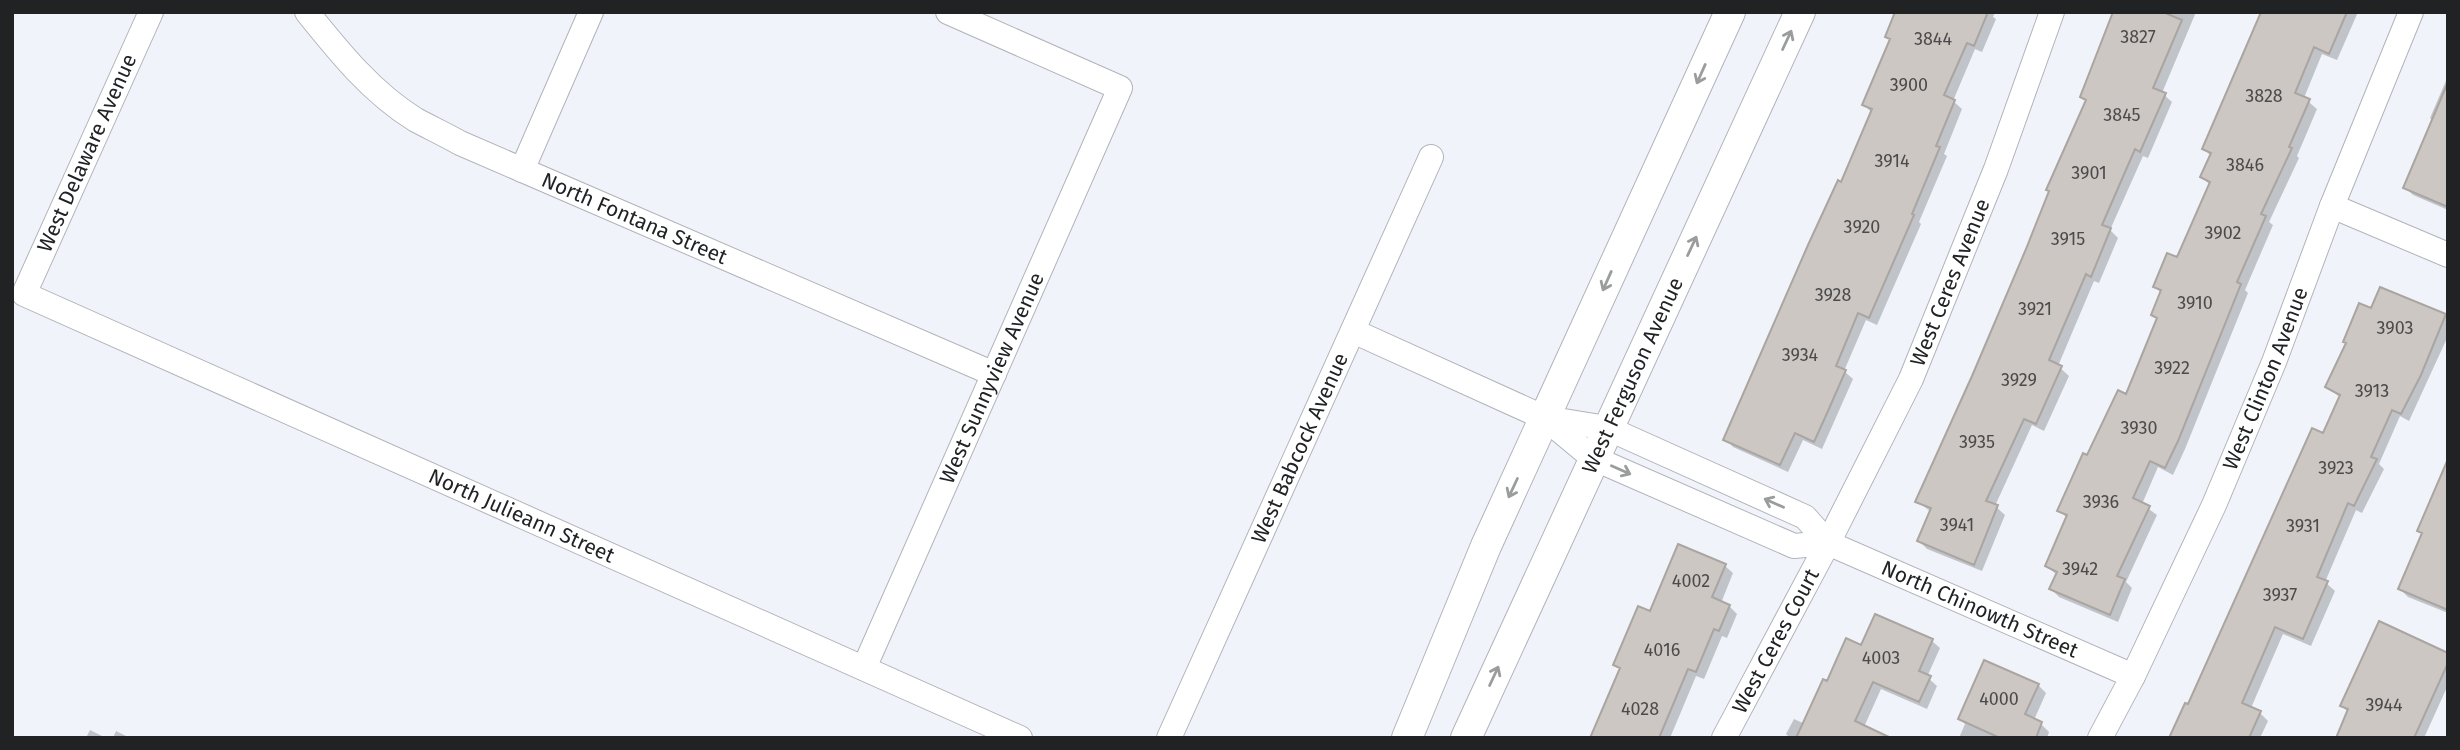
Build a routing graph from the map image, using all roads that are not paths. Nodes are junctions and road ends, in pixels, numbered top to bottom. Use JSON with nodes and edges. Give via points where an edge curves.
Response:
{"nodes":[{"id":1,"x":151,"y":12,"type":"edge"},
{"id":2,"x":307,"y":12,"type":"edge"},
{"id":3,"x":592,"y":12,"type":"edge"},
{"id":4,"x":948,"y":12,"type":"edge"},
{"id":5,"x":1730,"y":12,"type":"edge"},
{"id":6,"x":1800,"y":12,"type":"edge"},
{"id":7,"x":2052,"y":12,"type":"edge"},
{"id":8,"x":2411,"y":12,"type":"edge"},
{"id":9,"x":1431,"y":157,"type":"dead end"},
{"id":10,"x":522,"y":170,"type":"junction"},
{"id":11,"x":2332,"y":206,"type":"junction"},
{"id":12,"x":2448,"y":256,"type":"edge"},
{"id":13,"x":24,"y":294,"type":"joint"},
{"id":14,"x":1353,"y":331,"type":"junction"},
{"id":15,"x":994,"y":374,"type":"junction"},
{"id":16,"x":1545,"y":418,"type":"junction"},
{"id":17,"x":1607,"y":428,"type":"junction"},
{"id":18,"x":1594,"y":458,"type":"junction"},
{"id":19,"x":1828,"y":543,"type":"junction"},
{"id":20,"x":864,"y":668,"type":"junction"},
{"id":21,"x":2133,"y":676,"type":"junction"},
{"id":22,"x":1020,"y":738,"type":"edge"},
{"id":23,"x":1169,"y":738,"type":"edge"},
{"id":24,"x":1408,"y":738,"type":"edge"},
{"id":25,"x":1466,"y":738,"type":"edge"},
{"id":26,"x":1724,"y":738,"type":"edge"},
{"id":27,"x":2100,"y":738,"type":"edge"}],
"edges":[{"from":1,"to":13,"type":"street","name":"West Delaware Avenue"},
{"from":2,"to":10,"type":"street","name":"North Fontana Street","via":[[378,92],[415,119]]},
{"from":3,"to":10,"type":"street"},
{"from":4,"to":15,"type":"street","name":"West Sunnyview Avenue","via":[[1120,89]]},
{"from":5,"to":16,"type":"street","one_way":true},
{"from":17,"to":6,"type":"street","name":"West Ferguson Avenue","one_way":true},
{"from":7,"to":19,"type":"street","name":"West Ceres Avenue","via":[[1996,169],[1910,379]]},
{"from":8,"to":11,"type":"street","name":"West Clinton Avenue"},
{"from":9,"to":14,"type":"street","name":"West Babcock Avenue"},
{"from":10,"to":15,"type":"street","name":"North Fontana Street"},
{"from":11,"to":12,"type":"street"},
{"from":11,"to":21,"type":"street","name":"West Clinton Avenue","via":[[2214,505]]},
{"from":13,"to":20,"type":"street","name":"North Julieann Street"},
{"from":14,"to":16,"type":"street","name":"North Chinowth Street"},
{"from":14,"to":23,"type":"street","name":"West Babcock Avenue"},
{"from":15,"to":20,"type":"street","name":"West Sunnyview Avenue"},
{"from":16,"to":17,"type":"street","name":"North Chinowth Street"},
{"from":16,"to":18,"type":"street","name":"North Chinowth Street"},
{"from":16,"to":24,"type":"street","one_way":true,"via":[[1486,546]]},
{"from":17,"to":18,"type":"street","name":"West Ferguson Avenue"},
{"from":19,"to":17,"type":"street","name":"North Chinowth Street","one_way":true,"via":[[1805,517]]},
{"from":18,"to":19,"type":"street","name":"North Chinowth Street","one_way":true,"via":[[1794,546]]},
{"from":25,"to":18,"type":"street","name":"West Ferguson Avenue","one_way":true},
{"from":19,"to":21,"type":"street","name":"North Chinowth Street"},
{"from":19,"to":26,"type":"street","name":"West Ceres Court"},
{"from":20,"to":22,"type":"street","name":"North Julieann Street"},
{"from":21,"to":27,"type":"street","name":"West Clinton Avenue"}]}
